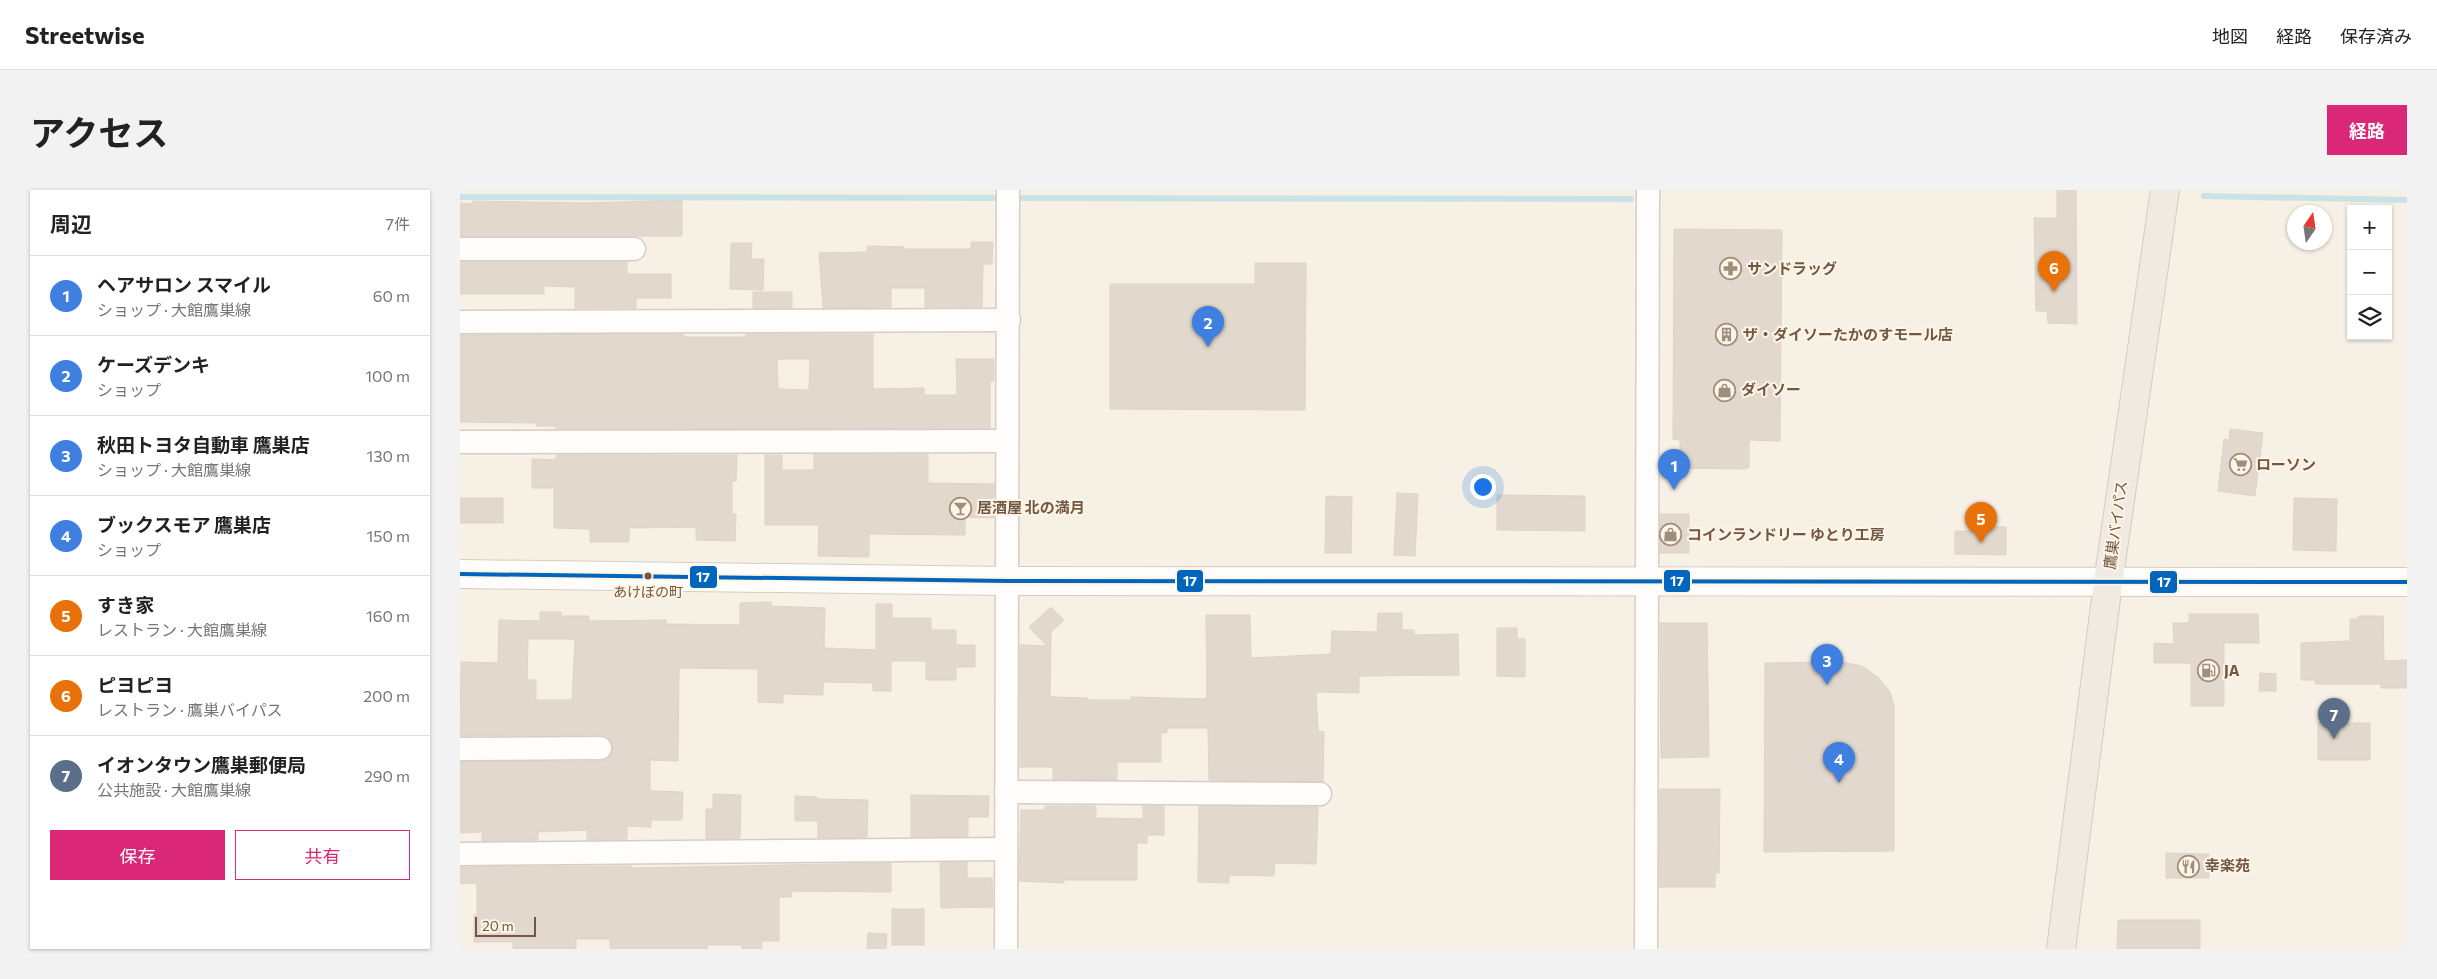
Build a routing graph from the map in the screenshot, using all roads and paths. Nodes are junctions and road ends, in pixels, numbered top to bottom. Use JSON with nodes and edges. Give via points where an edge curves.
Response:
{"nodes":[{"id":1,"x":1648,"y":190,"type":"edge"},
{"id":2,"x":2165,"y":190,"type":"edge"},
{"id":3,"x":1008,"y":198,"type":"edge"},
{"id":4,"x":460,"y":249,"type":"edge"},
{"id":5,"x":634,"y":249,"type":"dead end"},
{"id":6,"x":1008,"y":320,"type":"junction"},
{"id":7,"x":460,"y":322,"type":"edge"},
{"id":8,"x":1007,"y":440,"type":"junction"},
{"id":9,"x":460,"y":442,"type":"edge"},
{"id":10,"x":460,"y":574,"type":"edge"},
{"id":11,"x":1008,"y":581,"type":"junction"},
{"id":12,"x":1645,"y":581,"type":"junction"},
{"id":13,"x":2407,"y":582,"type":"edge"},
{"id":14,"x":2108,"y":583,"type":"junction"},
{"id":15,"x":600,"y":748,"type":"dead end"},
{"id":16,"x":460,"y":749,"type":"edge"},
{"id":17,"x":1006,"y":792,"type":"junction"},
{"id":18,"x":1320,"y":794,"type":"dead end"},
{"id":19,"x":1006,"y":849,"type":"junction"},
{"id":20,"x":460,"y":854,"type":"edge"},
{"id":21,"x":1006,"y":949,"type":"edge"},
{"id":22,"x":1646,"y":949,"type":"edge"},
{"id":23,"x":2061,"y":949,"type":"edge"}],
"edges":[{"from":1,"to":12,"type":"street"},
{"from":2,"to":14,"type":"highway","name":"鷹巣バイパス"},
{"from":3,"to":6,"type":"street"},
{"from":4,"to":5,"type":"street"},
{"from":6,"to":7,"type":"street"},
{"from":6,"to":8,"type":"street"},
{"from":8,"to":9,"type":"street"},
{"from":8,"to":11,"type":"street"},
{"from":10,"to":11,"type":"main road"},
{"from":11,"to":12,"type":"main road"},
{"from":11,"to":17,"type":"street"},
{"from":12,"to":14,"type":"main road"},
{"from":12,"to":22,"type":"street"},
{"from":13,"to":14,"type":"main road"},
{"from":14,"to":23,"type":"highway","name":"鷹巣バイパス"},
{"from":15,"to":16,"type":"street"},
{"from":17,"to":18,"type":"street"},
{"from":17,"to":19,"type":"street"},
{"from":19,"to":20,"type":"street"},
{"from":19,"to":21,"type":"street"}]}
